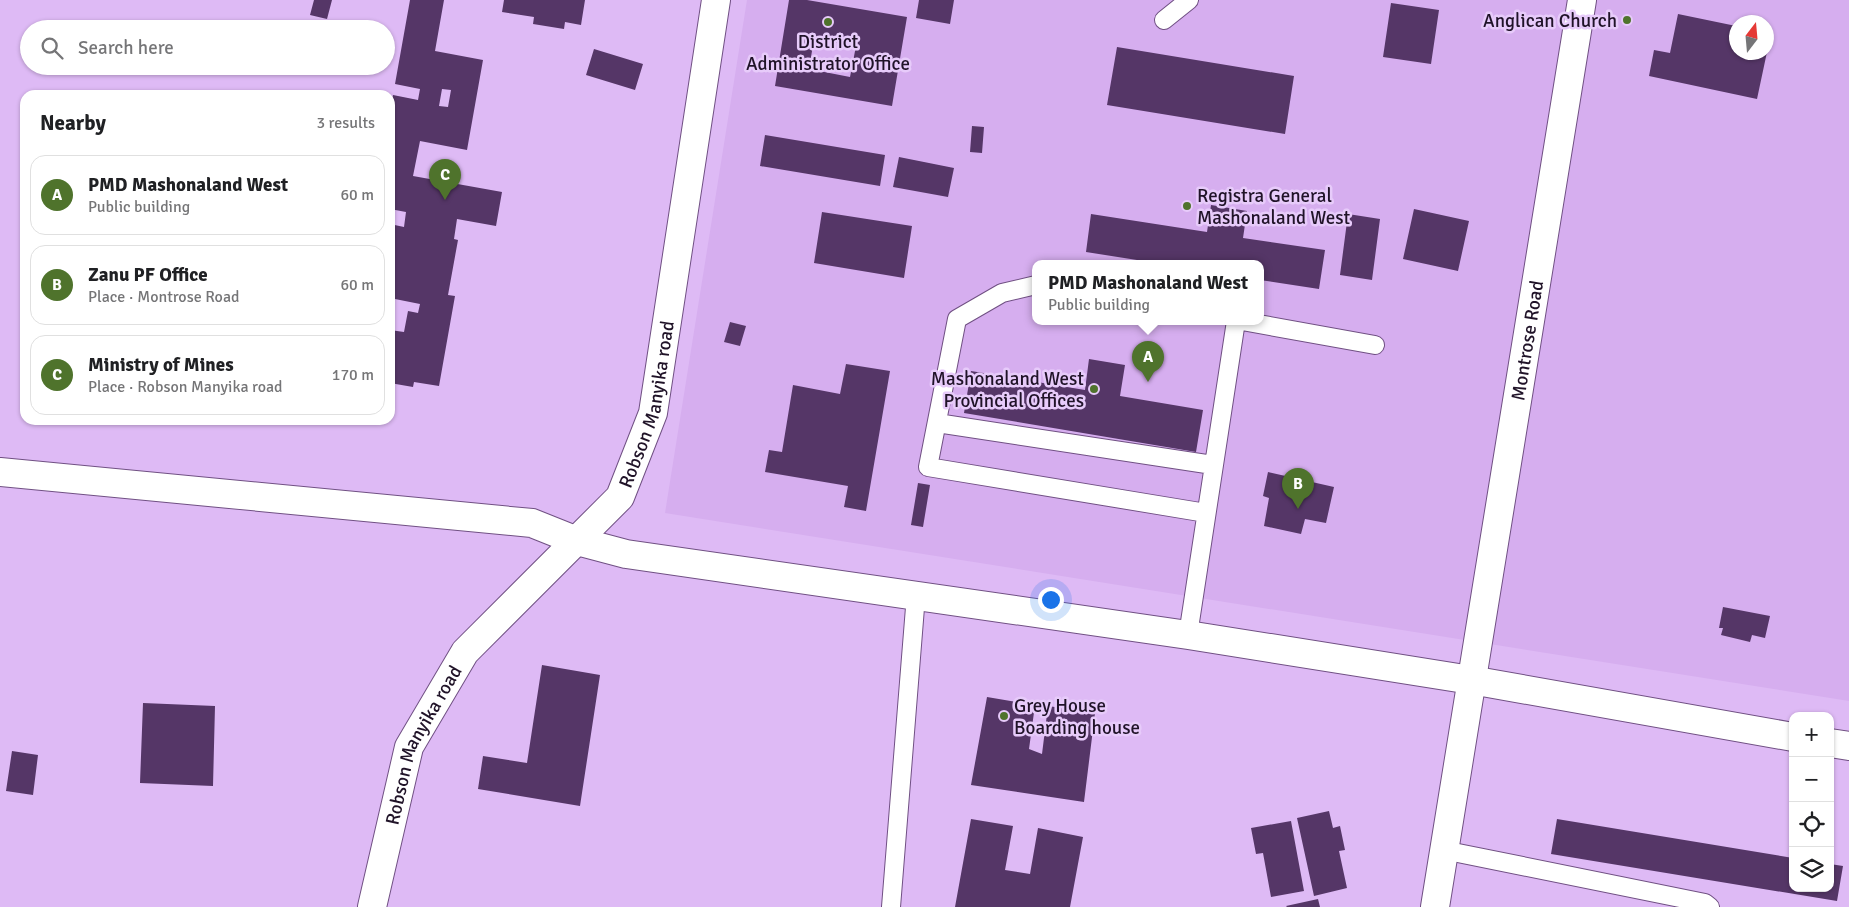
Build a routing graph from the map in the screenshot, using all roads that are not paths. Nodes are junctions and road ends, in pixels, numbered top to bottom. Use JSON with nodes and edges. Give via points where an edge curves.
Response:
{"nodes":[{"id":1,"x":716,"y":0,"type":"edge"},
{"id":2,"x":1189,"y":0,"type":"edge"},
{"id":3,"x":1582,"y":0,"type":"edge"},
{"id":4,"x":1164,"y":20,"type":"dead end"},
{"id":5,"x":1032,"y":286,"type":"edge"},
{"id":6,"x":1235,"y":325,"type":"edge"},
{"id":7,"x":1264,"y":325,"type":"edge"},
{"id":8,"x":1375,"y":345,"type":"dead end"},
{"id":9,"x":936,"y":423,"type":"junction"},
{"id":10,"x":1213,"y":465,"type":"junction"},
{"id":11,"x":0,"y":472,"type":"edge"},
{"id":12,"x":1206,"y":514,"type":"junction"},
{"id":13,"x":577,"y":540,"type":"junction"},
{"id":14,"x":916,"y":595,"type":"junction"},
{"id":15,"x":1188,"y":635,"type":"junction"},
{"id":16,"x":1471,"y":680,"type":"junction"},
{"id":17,"x":1789,"y":736,"type":"edge"},
{"id":18,"x":1834,"y":744,"type":"edge"},
{"id":19,"x":1849,"y":746,"type":"edge"},
{"id":20,"x":1443,"y":850,"type":"junction"},
{"id":21,"x":372,"y":907,"type":"edge"},
{"id":22,"x":891,"y":907,"type":"edge"},
{"id":23,"x":1434,"y":907,"type":"edge"},
{"id":24,"x":1710,"y":907,"type":"edge"}],
"edges":[{"from":1,"to":13,"type":"street","name":"Robson Manyika road","via":[[653,413],[620,497]]},
{"from":2,"to":4,"type":"lane"},
{"from":3,"to":16,"type":"street","name":"Montrose Road"},
{"from":5,"to":9,"type":"lane","via":[[1002,293],[957,319]]},
{"from":6,"to":10,"type":"lane"},
{"from":7,"to":8,"type":"lane"},
{"from":9,"to":10,"type":"lane"},
{"from":9,"to":12,"type":"lane","via":[[928,468]]},
{"from":10,"to":12,"type":"lane"},
{"from":11,"to":13,"type":"street","via":[[532,523]]},
{"from":12,"to":15,"type":"lane"},
{"from":13,"to":14,"type":"street","via":[[626,554]]},
{"from":13,"to":21,"type":"street","name":"Robson Manyika road","via":[[465,652],[409,747]]},
{"from":14,"to":15,"type":"street"},
{"from":14,"to":22,"type":"lane"},
{"from":15,"to":16,"type":"street"},
{"from":16,"to":17,"type":"street"},
{"from":16,"to":20,"type":"street","name":"Montrose Road"},
{"from":18,"to":19,"type":"street"},
{"from":20,"to":23,"type":"street","name":"Montrose Road"},
{"from":20,"to":24,"type":"lane","via":[[1705,903]]}]}
